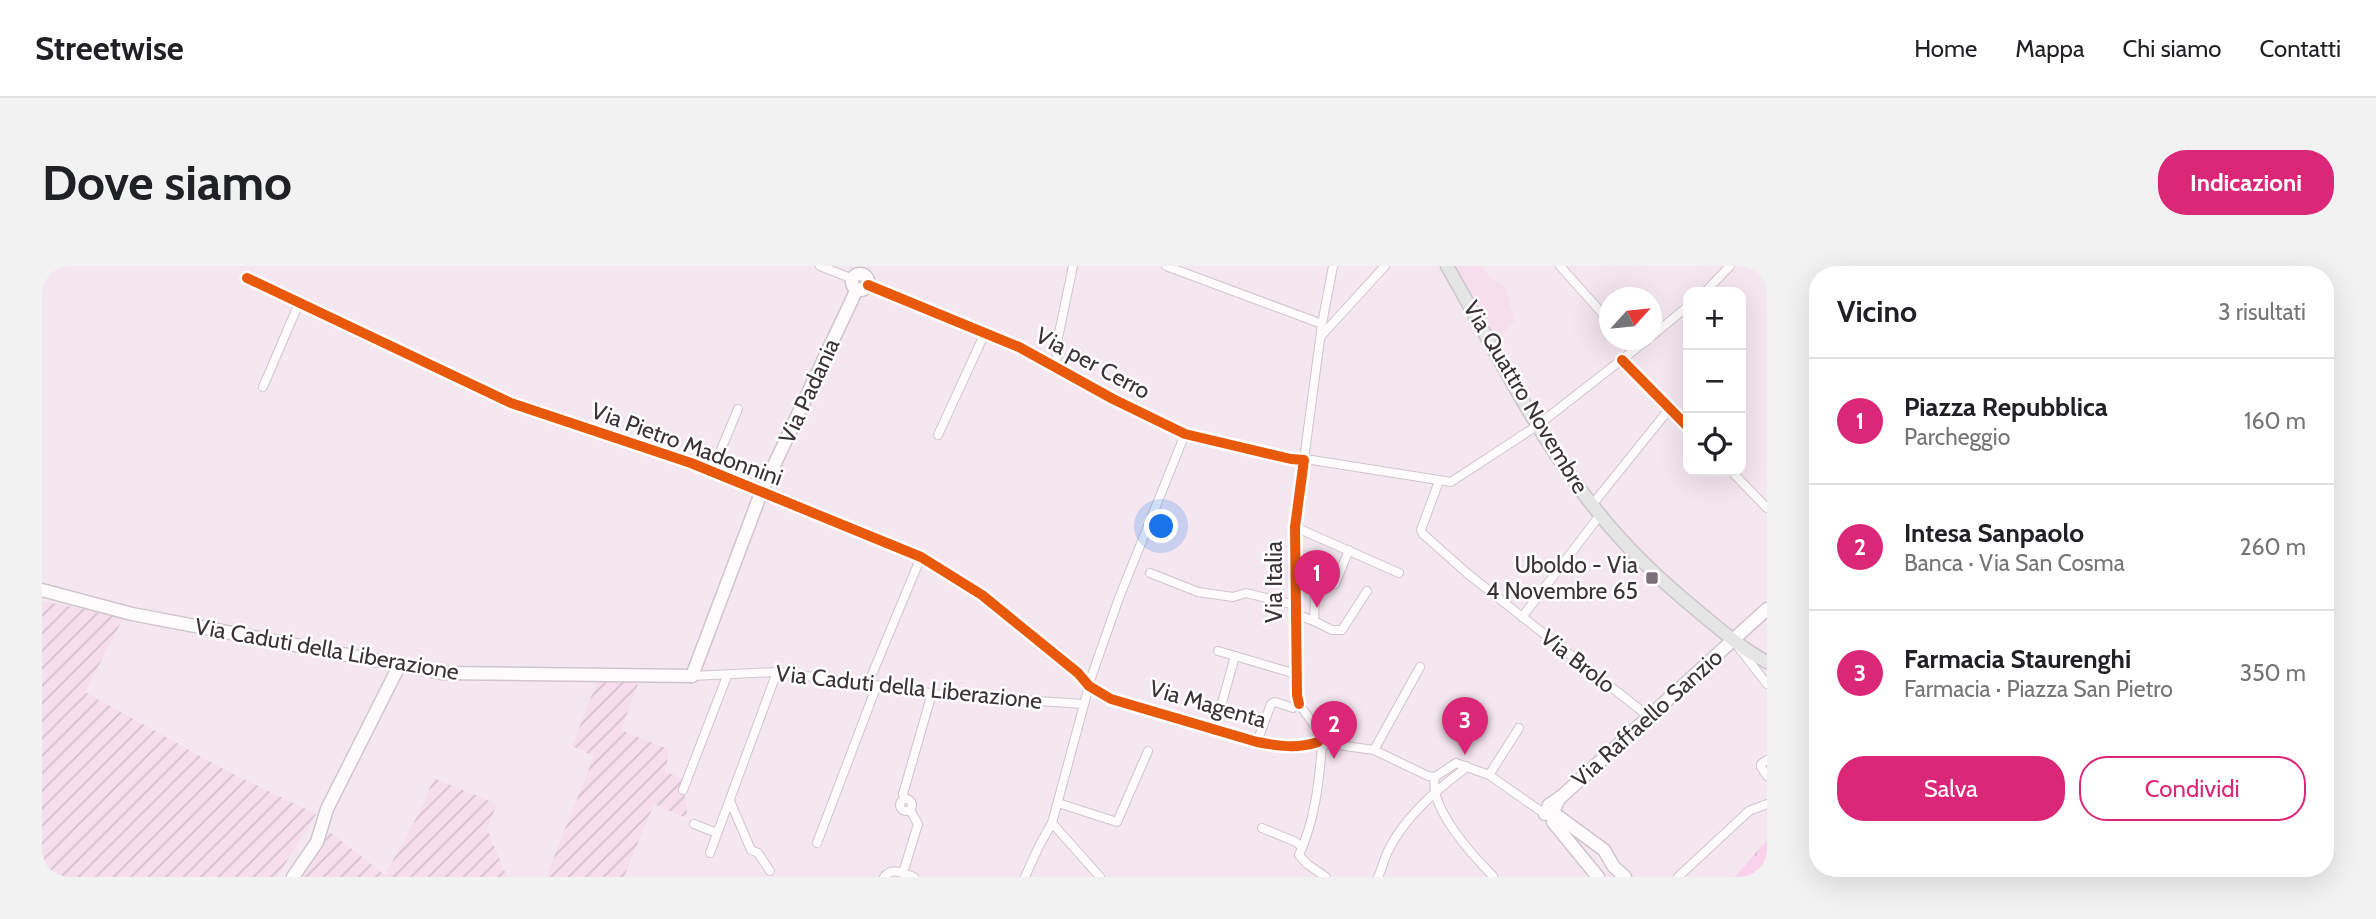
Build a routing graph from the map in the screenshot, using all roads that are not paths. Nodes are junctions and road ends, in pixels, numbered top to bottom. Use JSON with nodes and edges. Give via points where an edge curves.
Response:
{"nodes":[{"id":1,"x":820,"y":266,"type":"edge"},
{"id":2,"x":1073,"y":266,"type":"edge"},
{"id":3,"x":1166,"y":266,"type":"edge"},
{"id":4,"x":1334,"y":266,"type":"edge"},
{"id":5,"x":1385,"y":266,"type":"edge"},
{"id":6,"x":1447,"y":266,"type":"edge"},
{"id":7,"x":1560,"y":266,"type":"edge"},
{"id":8,"x":1730,"y":266,"type":"edge"},
{"id":9,"x":247,"y":278,"type":"dead end"},
{"id":10,"x":861,"y":279,"type":"edge"},
{"id":11,"x":1710,"y":287,"type":"edge"},
{"id":12,"x":299,"y":303,"type":"junction"},
{"id":13,"x":1683,"y":310,"type":"edge"},
{"id":14,"x":1599,"y":311,"type":"edge"},
{"id":15,"x":1322,"y":324,"type":"junction"},
{"id":16,"x":1662,"y":327,"type":"edge"},
{"id":17,"x":985,"y":333,"type":"junction"},
{"id":18,"x":1321,"y":337,"type":"junction"},
{"id":19,"x":1634,"y":350,"type":"edge"},
{"id":20,"x":1622,"y":360,"type":"junction"},
{"id":21,"x":1056,"y":368,"type":"junction"},
{"id":22,"x":263,"y":387,"type":"dead end"},
{"id":23,"x":1670,"y":408,"type":"junction"},
{"id":24,"x":738,"y":409,"type":"dead end"},
{"id":25,"x":1683,"y":422,"type":"edge"},
{"id":26,"x":1538,"y":425,"type":"junction"},
{"id":27,"x":1185,"y":434,"type":"junction"},
{"id":28,"x":938,"y":435,"type":"dead end"},
{"id":29,"x":1304,"y":460,"type":"junction"},
{"id":30,"x":712,"y":471,"type":"junction"},
{"id":31,"x":1736,"y":476,"type":"edge"},
{"id":32,"x":1438,"y":481,"type":"junction"},
{"id":33,"x":761,"y":493,"type":"junction"},
{"id":34,"x":1767,"y":508,"type":"edge"},
{"id":35,"x":1596,"y":510,"type":"junction"},
{"id":36,"x":1295,"y":527,"type":"junction"},
{"id":37,"x":1349,"y":550,"type":"junction"},
{"id":38,"x":921,"y":556,"type":"junction"},
{"id":39,"x":1150,"y":573,"type":"dead end"},
{"id":40,"x":1399,"y":573,"type":"dead end"},
{"id":41,"x":1295,"y":576,"type":"junction"},
{"id":42,"x":1316,"y":576,"type":"junction"},
{"id":43,"x":42,"y":590,"type":"edge"},
{"id":44,"x":1367,"y":591,"type":"dead end"},
{"id":45,"x":1767,"y":609,"type":"edge"},
{"id":46,"x":1295,"y":610,"type":"junction"},
{"id":47,"x":1522,"y":617,"type":"junction"},
{"id":48,"x":1314,"y":621,"type":"junction"},
{"id":49,"x":1732,"y":640,"type":"junction"},
{"id":50,"x":1218,"y":651,"type":"dead end"},
{"id":51,"x":1235,"y":656,"type":"junction"},
{"id":52,"x":1759,"y":662,"type":"edge"},
{"id":53,"x":399,"y":666,"type":"junction"},
{"id":54,"x":1420,"y":667,"type":"dead end"},
{"id":55,"x":777,"y":672,"type":"junction"},
{"id":56,"x":1296,"y":674,"type":"junction"},
{"id":57,"x":692,"y":676,"type":"junction"},
{"id":58,"x":727,"y":676,"type":"junction"},
{"id":59,"x":1767,"y":684,"type":"edge"},
{"id":60,"x":873,"y":685,"type":"junction"},
{"id":61,"x":1089,"y":686,"type":"junction"},
{"id":62,"x":932,"y":694,"type":"junction"},
{"id":63,"x":1083,"y":704,"type":"junction"},
{"id":64,"x":1299,"y":704,"type":"junction"},
{"id":65,"x":1648,"y":716,"type":"junction"},
{"id":66,"x":1215,"y":728,"type":"junction"},
{"id":67,"x":1519,"y":729,"type":"dead end"},
{"id":68,"x":1320,"y":733,"type":"junction"},
{"id":69,"x":1330,"y":740,"type":"junction"},
{"id":70,"x":1256,"y":742,"type":"junction"},
{"id":71,"x":1320,"y":743,"type":"junction"},
{"id":72,"x":1374,"y":750,"type":"junction"},
{"id":73,"x":1148,"y":751,"type":"dead end"},
{"id":74,"x":1767,"y":760,"type":"edge"},
{"id":75,"x":1466,"y":766,"type":"junction"},
{"id":76,"x":1489,"y":775,"type":"junction"},
{"id":77,"x":1767,"y":776,"type":"edge"},
{"id":78,"x":1435,"y":777,"type":"junction"},
{"id":79,"x":683,"y":790,"type":"dead end"},
{"id":80,"x":1435,"y":790,"type":"junction"},
{"id":81,"x":1560,"y":797,"type":"junction"},
{"id":82,"x":730,"y":801,"type":"junction"},
{"id":83,"x":1058,"y":803,"type":"junction"},
{"id":84,"x":1767,"y":804,"type":"edge"},
{"id":85,"x":1545,"y":814,"type":"junction"},
{"id":86,"x":1559,"y":818,"type":"junction"},
{"id":87,"x":1052,"y":823,"type":"junction"},
{"id":88,"x":694,"y":824,"type":"dead end"},
{"id":89,"x":1262,"y":828,"type":"dead end"},
{"id":90,"x":717,"y":833,"type":"junction"},
{"id":91,"x":817,"y":843,"type":"dead end"},
{"id":92,"x":1302,"y":847,"type":"junction"},
{"id":93,"x":1601,"y":848,"type":"junction"},
{"id":94,"x":710,"y":853,"type":"dead end"},
{"id":95,"x":1610,"y":859,"type":"junction"},
{"id":96,"x":1592,"y":869,"type":"edge"},
{"id":97,"x":770,"y":871,"type":"dead end"},
{"id":98,"x":903,"y":873,"type":"junction"},
{"id":99,"x":1379,"y":874,"type":"edge"},
{"id":100,"x":1493,"y":876,"type":"edge"},
{"id":101,"x":293,"y":877,"type":"edge"},
{"id":102,"x":884,"y":877,"type":"edge"},
{"id":103,"x":914,"y":877,"type":"edge"},
{"id":104,"x":1025,"y":877,"type":"edge"},
{"id":105,"x":1100,"y":877,"type":"edge"},
{"id":106,"x":1326,"y":877,"type":"edge"},
{"id":107,"x":1390,"y":877,"type":"edge"},
{"id":108,"x":1625,"y":877,"type":"edge"},
{"id":109,"x":1678,"y":877,"type":"edge"}],
"edges":[{"from":1,"to":10,"type":"street","name":"Via per Cerro"},
{"from":2,"to":21,"type":"street"},
{"from":3,"to":15,"type":"street"},
{"from":4,"to":15,"type":"street","name":"Via Italia"},
{"from":5,"to":18,"type":"street"},
{"from":6,"to":26,"type":"main road","name":"Via Quattro Novembre"},
{"from":7,"to":14,"type":"street"},
{"from":8,"to":11,"type":"street"},
{"from":9,"to":12,"type":"street","name":"Via Pietro Madonnini"},
{"from":10,"to":17,"type":"street","name":"Via per Cerro"},
{"from":10,"to":33,"type":"street","name":"Via Padania"},
{"from":12,"to":22,"type":"street"},
{"from":12,"to":30,"type":"street","name":"Via Pietro Madonnini","via":[[511,403]]},
{"from":13,"to":16,"type":"street"},
{"from":15,"to":18,"type":"street","name":"Via Italia"},
{"from":17,"to":21,"type":"street","name":"Via per Cerro"},
{"from":17,"to":28,"type":"street"},
{"from":18,"to":29,"type":"street","name":"Via Italia"},
{"from":19,"to":20,"type":"street"},
{"from":20,"to":23,"type":"street"},
{"from":20,"to":26,"type":"street"},
{"from":21,"to":27,"type":"street","name":"Via per Cerro"},
{"from":23,"to":25,"type":"street"},
{"from":23,"to":35,"type":"street"},
{"from":24,"to":30,"type":"street"},
{"from":26,"to":32,"type":"street","via":[[1451,482]]},
{"from":26,"to":35,"type":"main road","name":"Via Quattro Novembre"},
{"from":27,"to":29,"type":"street","name":"Via per Cerro"},
{"from":27,"to":61,"type":"street"},
{"from":29,"to":32,"type":"street","name":"Via per Cerro"},
{"from":29,"to":36,"type":"street","name":"Via Italia"},
{"from":30,"to":33,"type":"street","name":"Via Pietro Madonnini"},
{"from":31,"to":34,"type":"street"},
{"from":32,"to":47,"type":"street","name":"Via Brolo","via":[[1423,534]]},
{"from":33,"to":38,"type":"street","name":"Via Pietro Madonnini"},
{"from":33,"to":57,"type":"street","name":"Via Padania"},
{"from":35,"to":47,"type":"street"},
{"from":35,"to":49,"type":"main road","name":"Via Quattro Novembre","via":[[1661,581]]},
{"from":36,"to":37,"type":"street"},
{"from":36,"to":41,"type":"street","name":"Via Italia"},
{"from":37,"to":40,"type":"street"},
{"from":37,"to":42,"type":"street","via":[[1335,584]]},
{"from":38,"to":60,"type":"street"},
{"from":38,"to":61,"type":"street","name":"Via Pietro Madonnini","via":[[1017,621]]},
{"from":39,"to":46,"type":"street","via":[[1198,592],[1233,597],[1246,593]]},
{"from":41,"to":42,"type":"street"},
{"from":41,"to":46,"type":"street","name":"Via Italia"},
{"from":42,"to":48,"type":"street"},
{"from":43,"to":53,"type":"street","name":"Via Caduti della Liberazione","via":[[132,614]]},
{"from":44,"to":48,"type":"street","via":[[1342,630]]},
{"from":45,"to":49,"type":"street","name":"Via Raffaello Sanzio"},
{"from":46,"to":48,"type":"street"},
{"from":46,"to":56,"type":"street","name":"Via Italia"},
{"from":47,"to":65,"type":"street","name":"Via Brolo"},
{"from":49,"to":52,"type":"main road","name":"Via Quattro Novembre"},
{"from":49,"to":65,"type":"street","name":"Via Raffaello Sanzio"},
{"from":50,"to":51,"type":"street"},
{"from":51,"to":56,"type":"street"},
{"from":51,"to":66,"type":"street"},
{"from":52,"to":59,"type":"street"},
{"from":53,"to":57,"type":"street","name":"Via Caduti della Liberazione","via":[[442,673],[658,677],[678,683]]},
{"from":53,"to":101,"type":"street","via":[[327,809],[317,842]]},
{"from":54,"to":72,"type":"street"},
{"from":55,"to":58,"type":"street","name":"Via Caduti della Liberazione"},
{"from":55,"to":60,"type":"street","name":"Via Caduti della Liberazione"},
{"from":55,"to":82,"type":"street"},
{"from":56,"to":64,"type":"street","name":"Via Italia"},
{"from":57,"to":58,"type":"street","name":"Via Caduti della Liberazione"},
{"from":58,"to":79,"type":"street"},
{"from":60,"to":62,"type":"street","name":"Via Caduti della Liberazione"},
{"from":60,"to":91,"type":"street"},
{"from":61,"to":63,"type":"street"},
{"from":61,"to":66,"type":"street","name":"Via Magenta","via":[[1111,699]]},
{"from":62,"to":63,"type":"street","name":"Via Caduti della Liberazione"},
{"from":62,"to":98,"type":"street","via":[[903,794],[912,804],[910,810],[918,824]]},
{"from":63,"to":83,"type":"street"},
{"from":64,"to":68,"type":"street"},
{"from":64,"to":70,"type":"street","via":[[1293,708],[1271,704]]},
{"from":65,"to":81,"type":"street","name":"Via Raffaello Sanzio"},
{"from":66,"to":70,"type":"street","name":"Via Magenta"},
{"from":67,"to":76,"type":"street"},
{"from":68,"to":69,"type":"street","via":[[1326,732]]},
{"from":68,"to":71,"type":"street"},
{"from":69,"to":71,"type":"street","via":[[1326,745]]},
{"from":69,"to":72,"type":"street"},
{"from":70,"to":71,"type":"street","name":"Via Magenta","via":[[1298,747]]},
{"from":71,"to":92,"type":"street","via":[[1316,800]]},
{"from":72,"to":78,"type":"street"},
{"from":73,"to":83,"type":"street","via":[[1118,822]]},
{"from":74,"to":77,"type":"street","via":[[1761,764]]},
{"from":75,"to":76,"type":"street"},
{"from":75,"to":78,"type":"street","via":[[1453,764]]},
{"from":75,"to":80,"type":"street"},
{"from":76,"to":85,"type":"street"},
{"from":78,"to":80,"type":"street"},
{"from":80,"to":99,"type":"street","via":[[1399,833]]},
{"from":80,"to":100,"type":"street","via":[[1453,828]]},
{"from":81,"to":85,"type":"street","name":"Via Raffaello Sanzio"},
{"from":81,"to":86,"type":"street","via":[[1554,811]]},
{"from":82,"to":90,"type":"street"},
{"from":82,"to":97,"type":"street","via":[[751,850]]},
{"from":83,"to":87,"type":"street"},
{"from":84,"to":109,"type":"street","via":[[1749,811]]},
{"from":85,"to":86,"type":"street"},
{"from":85,"to":96,"type":"street"},
{"from":86,"to":93,"type":"street"},
{"from":87,"to":104,"type":"street"},
{"from":87,"to":105,"type":"street"},
{"from":88,"to":90,"type":"street"},
{"from":89,"to":92,"type":"street"},
{"from":90,"to":94,"type":"street"},
{"from":92,"to":106,"type":"street","via":[[1301,859]]},
{"from":93,"to":95,"type":"street"},
{"from":93,"to":96,"type":"street","via":[[1591,851]]},
{"from":95,"to":96,"type":"street","via":[[1602,870]]},
{"from":95,"to":108,"type":"street"},
{"from":98,"to":102,"type":"street","via":[[890,871]]},
{"from":98,"to":103,"type":"street"},
{"from":99,"to":107,"type":"street"}]}
